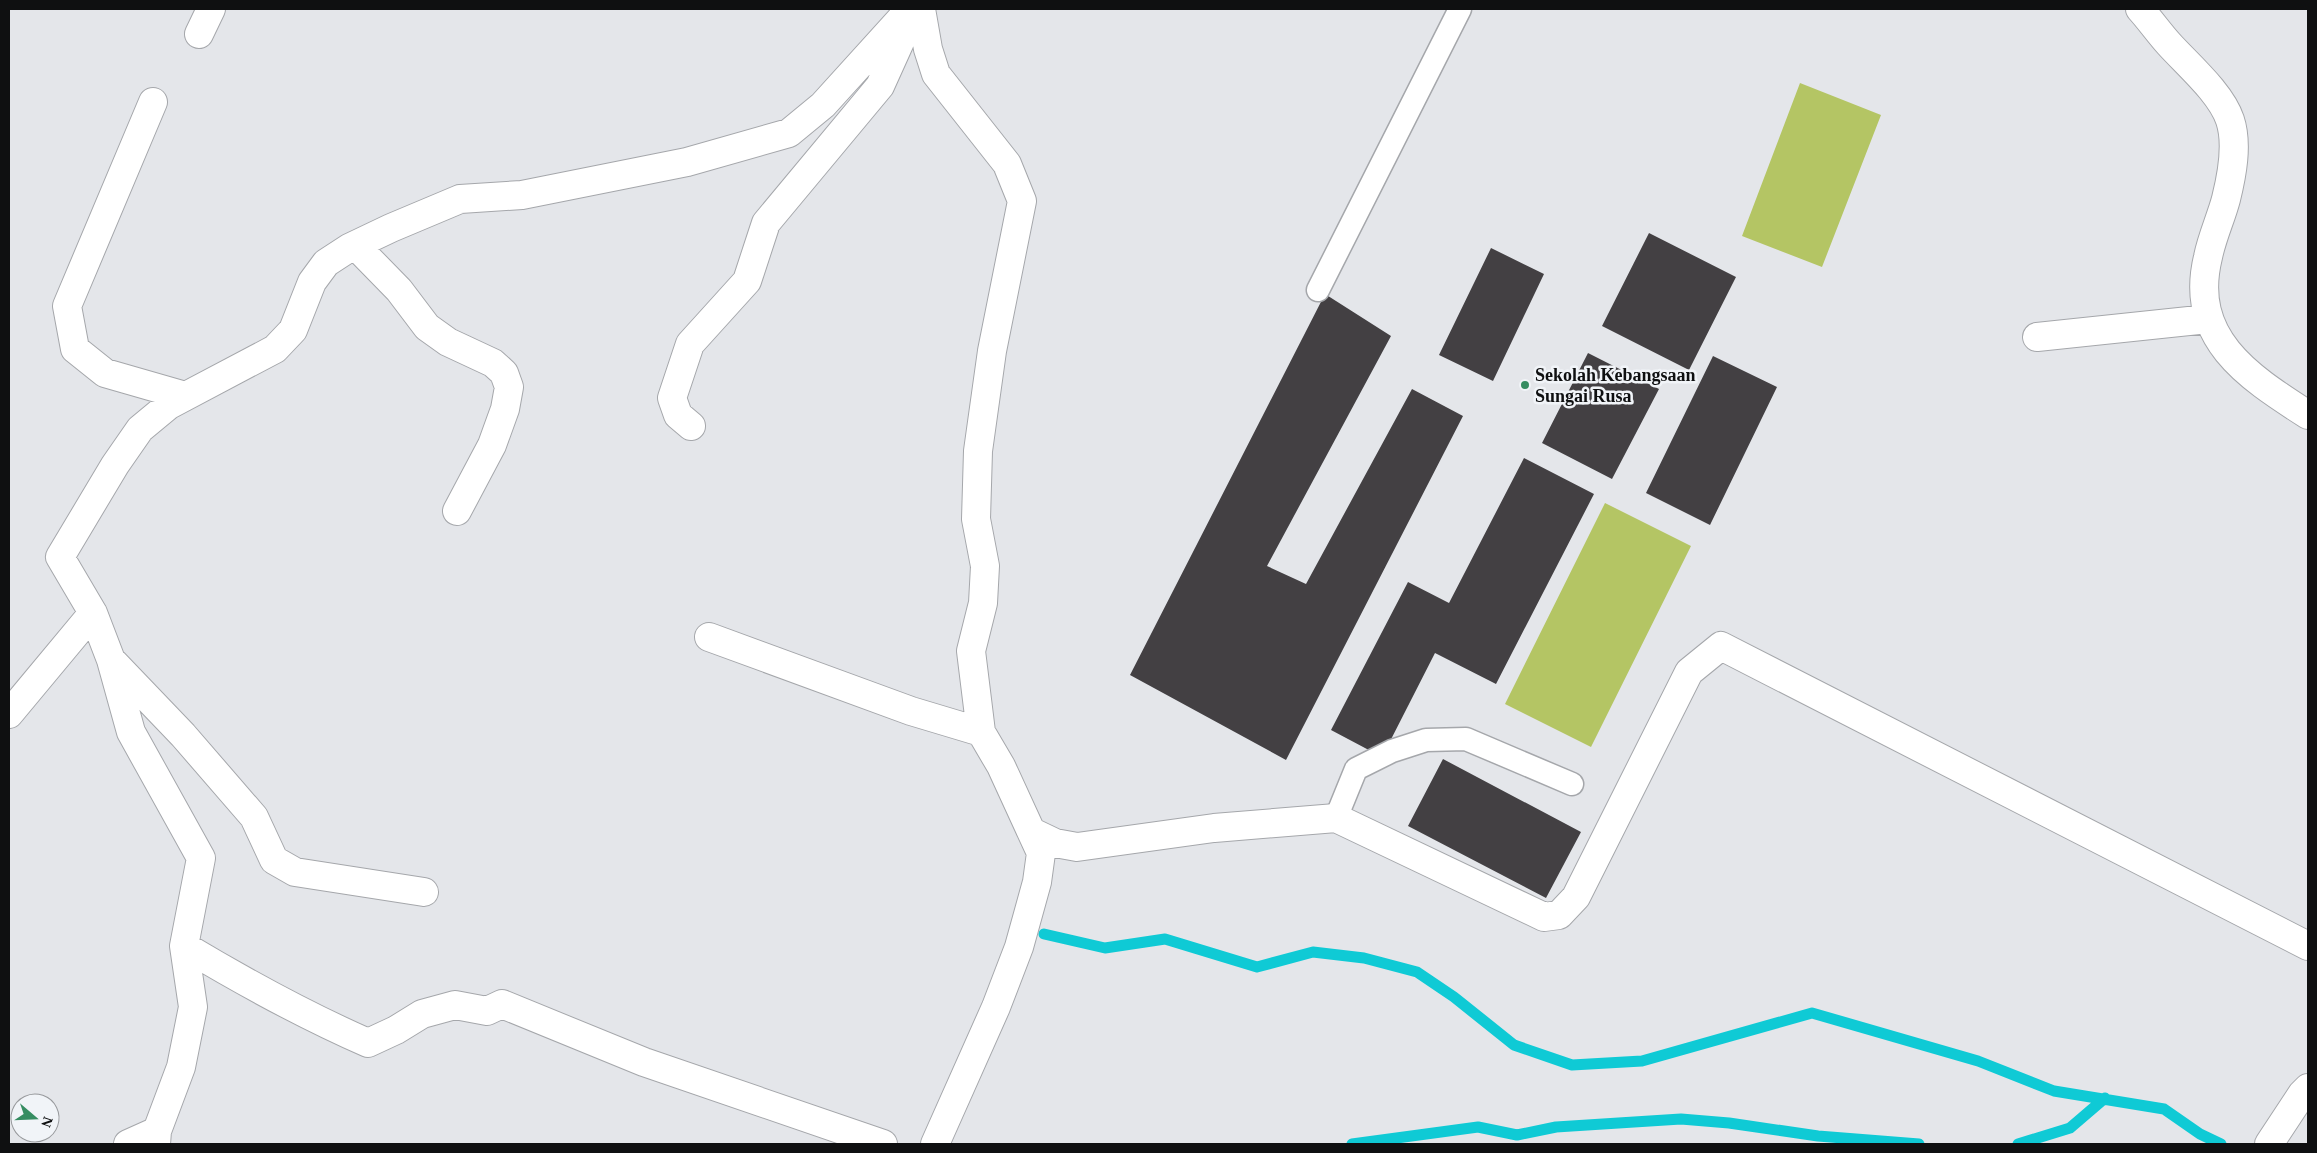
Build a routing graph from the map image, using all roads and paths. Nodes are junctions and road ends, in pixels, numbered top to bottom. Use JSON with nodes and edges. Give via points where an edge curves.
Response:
{"nodes":[{"id":1,"x":211,"y":9,"type":"edge"},
{"id":2,"x":910,"y":9,"type":"edge"},
{"id":3,"x":915,"y":9,"type":"edge"},
{"id":4,"x":921,"y":9,"type":"edge"},
{"id":5,"x":1460,"y":9,"type":"edge"},
{"id":6,"x":2140,"y":9,"type":"edge"},
{"id":7,"x":199,"y":34,"type":"dead end"},
{"id":8,"x":153,"y":102,"type":"dead end"},
{"id":9,"x":356,"y":246,"type":"junction"},
{"id":10,"x":1318,"y":290,"type":"dead end"},
{"id":11,"x":2208,"y":319,"type":"junction"},
{"id":12,"x":2037,"y":336,"type":"dead end"},
{"id":13,"x":185,"y":396,"type":"junction"},
{"id":14,"x":2308,"y":415,"type":"edge"},
{"id":15,"x":691,"y":426,"type":"dead end"},
{"id":16,"x":457,"y":510,"type":"dead end"},
{"id":17,"x":93,"y":613,"type":"junction"},
{"id":18,"x":709,"y":637,"type":"dead end"},
{"id":19,"x":111,"y":660,"type":"junction"},
{"id":20,"x":9,"y":714,"type":"edge"},
{"id":21,"x":980,"y":732,"type":"junction"},
{"id":22,"x":1572,"y":784,"type":"dead end"},
{"id":23,"x":1336,"y":818,"type":"junction"},
{"id":24,"x":1032,"y":832,"type":"junction"},
{"id":25,"x":424,"y":892,"type":"dead end"},
{"id":26,"x":184,"y":946,"type":"junction"},
{"id":27,"x":2308,"y":946,"type":"edge"},
{"id":28,"x":2308,"y":1088,"type":"edge"},
{"id":29,"x":156,"y":1138,"type":"edge"},
{"id":30,"x":128,"y":1144,"type":"edge"},
{"id":31,"x":883,"y":1144,"type":"edge"},
{"id":32,"x":934,"y":1144,"type":"edge"},
{"id":33,"x":2269,"y":1144,"type":"edge"}],
"edges":[{"from":1,"to":7,"type":"street"},
{"from":2,"to":9,"type":"street","via":[[823,105],[789,133],[687,162],[522,195],[460,200],[423,213]]},
{"from":3,"to":15,"type":"street","via":[[880,86],[766,223],[747,280],[690,344],[672,398],[678,415]]},
{"from":4,"to":21,"type":"street","via":[[936,74],[1007,164],[1022,201],[992,351],[978,451],[976,519],[985,566],[983,603],[971,651]]},
{"from":5,"to":10,"type":"lane"},
{"from":6,"to":11,"type":"street","via":[[2209,86],[2230,120],[2233,151],[2230,181],[2208,257],[2205,300]]},
{"from":8,"to":13,"type":"street","via":[[67,306],[75,349],[105,373]]},
{"from":9,"to":13,"type":"street","via":[[326,263],[312,282],[293,330],[275,349]]},
{"from":9,"to":16,"type":"street","via":[[399,290],[427,327],[448,342],[493,363],[504,373],[509,387],[505,409],[492,445]]},
{"from":11,"to":12,"type":"street"},
{"from":11,"to":14,"type":"street","via":[[2231,358],[2248,375]]},
{"from":13,"to":17,"type":"street","via":[[140,429],[60,557]]},
{"from":17,"to":19,"type":"street"},
{"from":17,"to":20,"type":"street"},
{"from":18,"to":21,"type":"street","via":[[911,711]]},
{"from":19,"to":25,"type":"street","via":[[183,734],[254,817],[274,860],[295,872]]},
{"from":19,"to":26,"type":"street","via":[[131,732],[201,858]]},
{"from":21,"to":24,"type":"street","via":[[1001,766]]},
{"from":22,"to":23,"type":"lane","via":[[1466,739],[1426,740],[1392,751],[1356,769]]},
{"from":23,"to":24,"type":"street","via":[[1214,828],[1077,846],[1055,843]]},
{"from":23,"to":27,"type":"street","via":[[1544,917],[1560,916],[1576,897],[1689,672],[1720,646]]},
{"from":24,"to":32,"type":"street","via":[[1041,853],[1037,882],[1019,947],[996,1007]]},
{"from":26,"to":29,"type":"street","via":[[193,1007],[181,1067]]},
{"from":26,"to":31,"type":"street","via":[[260,992],[368,1043],[422,1014],[456,1005],[487,1011],[502,1004],[644,1062]]},
{"from":28,"to":33,"type":"street"},
{"from":29,"to":30,"type":"street"}]}
